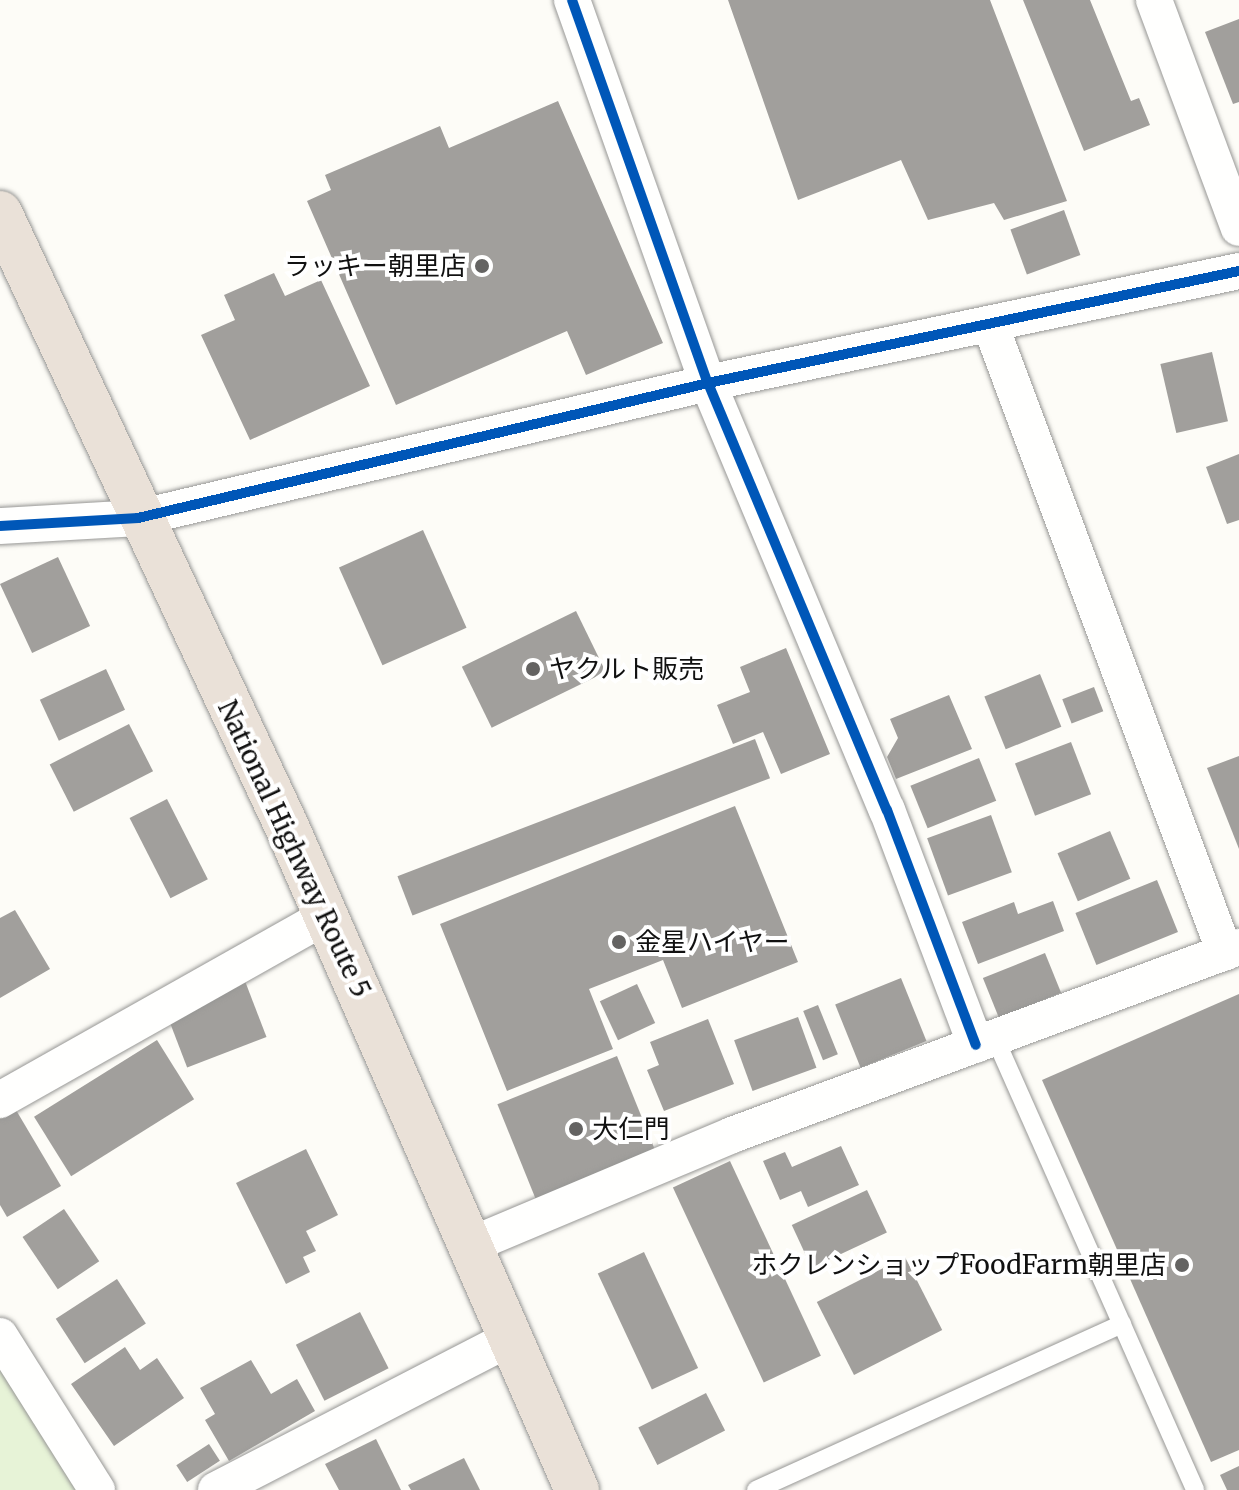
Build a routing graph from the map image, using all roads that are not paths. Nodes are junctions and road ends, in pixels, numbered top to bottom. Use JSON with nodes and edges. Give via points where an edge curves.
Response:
{"nodes":[{"id":1,"x":572,"y":0,"type":"edge"},
{"id":2,"x":1154,"y":0,"type":"edge"},
{"id":3,"x":0,"y":213,"type":"edge"},
{"id":4,"x":1239,"y":228,"type":"edge"},
{"id":5,"x":1239,"y":271,"type":"edge"},
{"id":6,"x":990,"y":324,"type":"junction"},
{"id":7,"x":708,"y":383,"type":"junction"},
{"id":8,"x":138,"y":518,"type":"junction"},
{"id":9,"x":0,"y":526,"type":"edge"},
{"id":10,"x":326,"y":916,"type":"junction"},
{"id":11,"x":1232,"y":950,"type":"edge"},
{"id":12,"x":985,"y":1042,"type":"junction"},
{"id":13,"x":0,"y":1100,"type":"edge"},
{"id":14,"x":473,"y":1244,"type":"junction"},
{"id":15,"x":1122,"y":1324,"type":"junction"},
{"id":16,"x":0,"y":1336,"type":"edge"},
{"id":17,"x":509,"y":1339,"type":"junction"},
{"id":18,"x":97,"y":1490,"type":"edge"},
{"id":19,"x":216,"y":1490,"type":"edge"},
{"id":20,"x":577,"y":1490,"type":"edge"},
{"id":21,"x":756,"y":1490,"type":"edge"},
{"id":22,"x":1195,"y":1490,"type":"edge"}],
"edges":[{"from":1,"to":7,"type":"street"},
{"from":2,"to":4,"type":"street"},
{"from":3,"to":8,"type":"highway","name":"National Highway Route 5"},
{"from":5,"to":6,"type":"street"},
{"from":6,"to":7,"type":"street"},
{"from":6,"to":11,"type":"street"},
{"from":7,"to":8,"type":"street"},
{"from":7,"to":12,"type":"street"},
{"from":8,"to":9,"type":"street"},
{"from":8,"to":10,"type":"highway","name":"National Highway Route 5"},
{"from":10,"to":13,"type":"street"},
{"from":10,"to":14,"type":"highway","name":"National Highway Route 5"},
{"from":11,"to":12,"type":"street"},
{"from":12,"to":14,"type":"street","via":[[732,1135]]},
{"from":12,"to":15,"type":"lane"},
{"from":14,"to":17,"type":"highway","name":"National Highway Route 5"},
{"from":15,"to":21,"type":"lane"},
{"from":15,"to":22,"type":"lane"},
{"from":16,"to":18,"type":"street"},
{"from":17,"to":19,"type":"street"},
{"from":17,"to":20,"type":"highway","name":"National Highway Route 5"}]}
